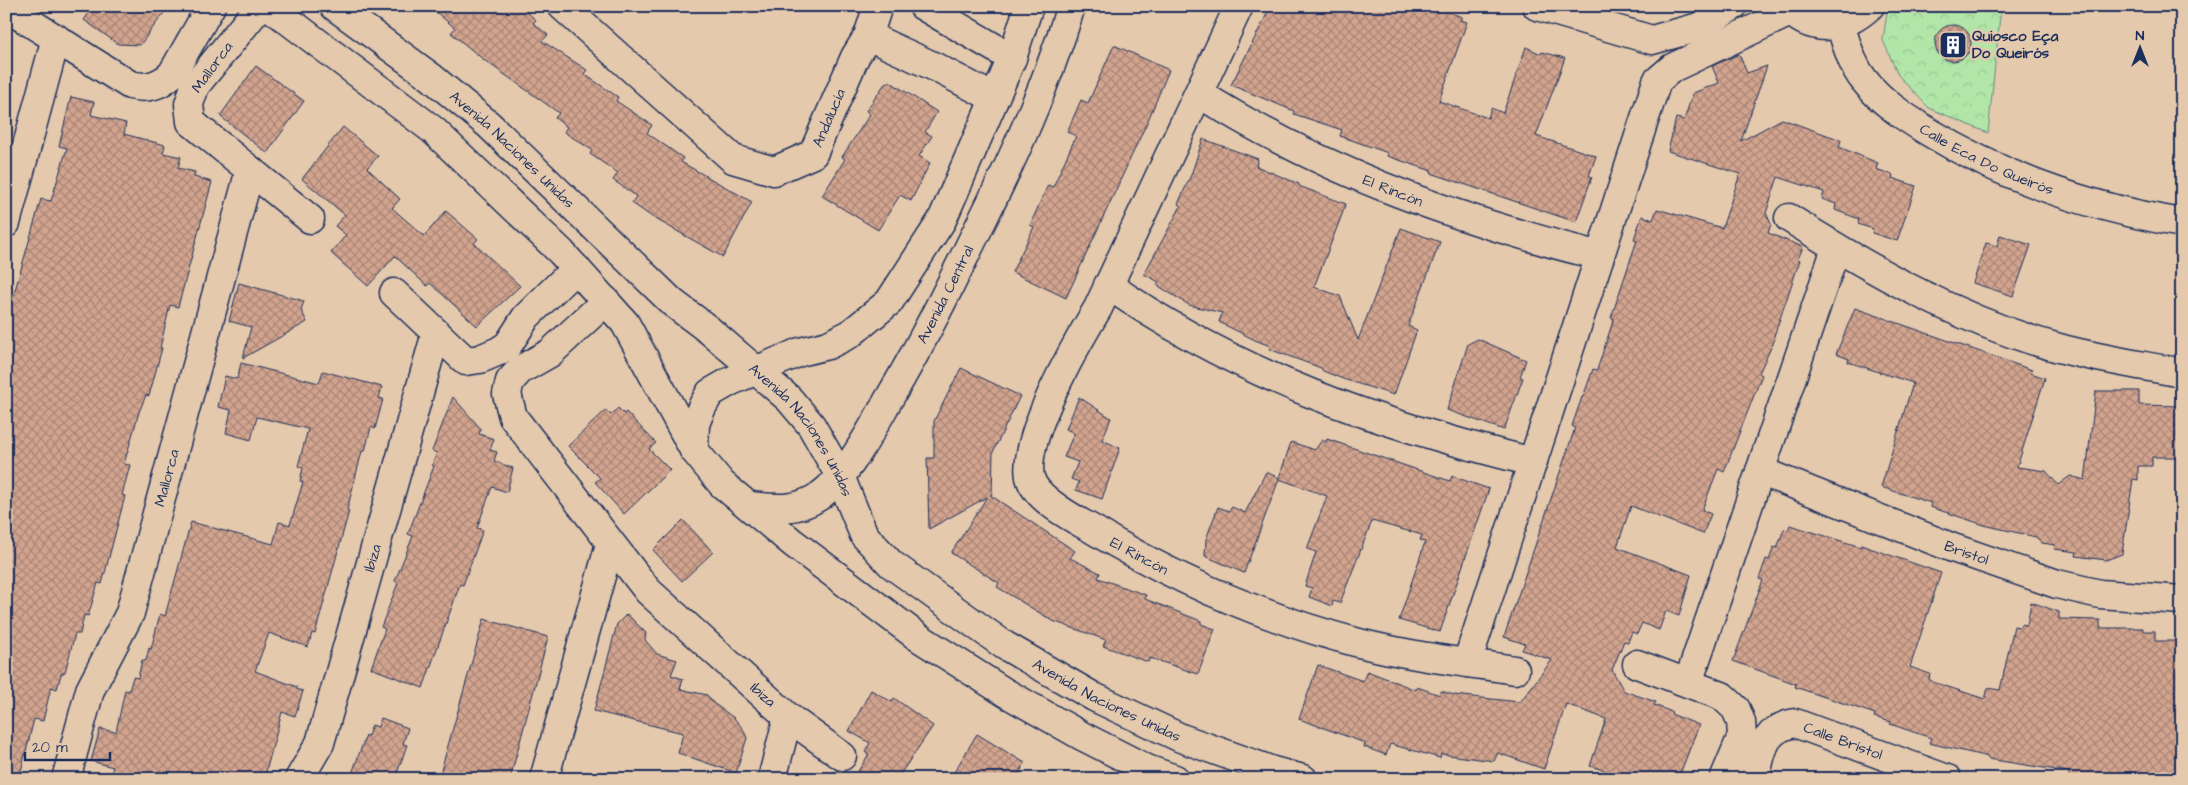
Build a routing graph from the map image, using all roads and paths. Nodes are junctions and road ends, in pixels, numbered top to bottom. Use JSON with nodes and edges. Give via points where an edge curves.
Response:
{"nodes":[{"id":1,"x":211,"y":6,"type":"edge"},
{"id":2,"x":260,"y":6,"type":"edge"},
{"id":3,"x":269,"y":6,"type":"edge"},
{"id":4,"x":334,"y":6,"type":"edge"},
{"id":5,"x":562,"y":6,"type":"edge"},
{"id":6,"x":878,"y":6,"type":"edge"},
{"id":7,"x":923,"y":6,"type":"edge"},
{"id":8,"x":1029,"y":6,"type":"edge"},
{"id":9,"x":1072,"y":6,"type":"edge"},
{"id":10,"x":1239,"y":6,"type":"edge"},
{"id":11,"x":1537,"y":6,"type":"edge"},
{"id":12,"x":1733,"y":6,"type":"edge"},
{"id":13,"x":1870,"y":6,"type":"edge"},
{"id":14,"x":7,"y":8,"type":"edge"},
{"id":15,"x":1788,"y":9,"type":"edge"},
{"id":16,"x":1840,"y":25,"type":"junction"},
{"id":17,"x":868,"y":36,"type":"junction"},
{"id":18,"x":56,"y":38,"type":"junction"},
{"id":19,"x":1012,"y":58,"type":"junction"},
{"id":20,"x":1200,"y":94,"type":"junction"},
{"id":21,"x":994,"y":98,"type":"junction"},
{"id":22,"x":513,"y":148,"type":"junction"},
{"id":23,"x":250,"y":170,"type":"junction"},
{"id":24,"x":486,"y":180,"type":"junction"},
{"id":25,"x":1789,"y":218,"type":"dead end"},
{"id":26,"x":310,"y":220,"type":"dead end"},
{"id":27,"x":6,"y":223,"type":"edge"},
{"id":28,"x":2182,"y":223,"type":"edge"},
{"id":29,"x":1836,"y":248,"type":"junction"},
{"id":30,"x":1600,"y":256,"type":"junction"},
{"id":31,"x":576,"y":268,"type":"junction"},
{"id":32,"x":1108,"y":285,"type":"junction"},
{"id":33,"x":394,"y":293,"type":"dead end"},
{"id":34,"x":606,"y":301,"type":"junction"},
{"id":35,"x":436,"y":333,"type":"junction"},
{"id":36,"x":757,"y":372,"type":"junction"},
{"id":37,"x":2182,"y":373,"type":"edge"},
{"id":38,"x":694,"y":450,"type":"junction"},
{"id":39,"x":1533,"y":462,"type":"junction"},
{"id":40,"x":1760,"y":471,"type":"junction"},
{"id":41,"x":840,"y":476,"type":"junction"},
{"id":42,"x":748,"y":506,"type":"junction"},
{"id":43,"x":610,"y":544,"type":"junction"},
{"id":44,"x":2182,"y":600,"type":"edge"},
{"id":45,"x":1467,"y":663,"type":"junction"},
{"id":46,"x":1637,"y":664,"type":"dead end"},
{"id":47,"x":1515,"y":670,"type":"dead end"},
{"id":48,"x":1688,"y":683,"type":"junction"},
{"id":49,"x":788,"y":717,"type":"junction"},
{"id":50,"x":842,"y":756,"type":"dead end"},
{"id":51,"x":66,"y":779,"type":"edge"},
{"id":52,"x":299,"y":779,"type":"edge"},
{"id":53,"x":544,"y":779,"type":"edge"},
{"id":54,"x":772,"y":779,"type":"edge"},
{"id":55,"x":1175,"y":779,"type":"edge"},
{"id":56,"x":1303,"y":779,"type":"edge"},
{"id":57,"x":1724,"y":779,"type":"edge"},
{"id":58,"x":1755,"y":779,"type":"edge"},
{"id":59,"x":1947,"y":779,"type":"edge"}],
"edges":[{"from":1,"to":18,"type":"street","name":"Mallorca","via":[[172,74],[151,87],[130,85]]},
{"from":2,"to":23,"type":"street","name":"Mallorca","via":[[195,86],[189,104],[191,122]]},
{"from":3,"to":24,"type":"street","via":[[433,130]]},
{"from":4,"to":22,"type":"street","name":"Avenida Naciones Unidas","via":[[431,77]]},
{"from":5,"to":17,"type":"street","name":"Andalucía","via":[[733,159],[774,170],[813,154],[855,57]]},
{"from":6,"to":17,"type":"street","name":"Andalucía"},
{"from":7,"to":19,"type":"street"},
{"from":8,"to":19,"type":"street"},
{"from":9,"to":41,"type":"street","name":"Avenida Central","via":[[1054,62],[988,211],[924,340]]},
{"from":10,"to":20,"type":"street","name":"El Rincón"},
{"from":11,"to":12,"type":"street","via":[[1652,40],[1699,27]]},
{"from":13,"to":16,"type":"street","via":[[1858,18]]},
{"from":14,"to":18,"type":"street","name":"Mallorca"},
{"from":15,"to":16,"type":"street","via":[[1814,25]]},
{"from":15,"to":30,"type":"street","via":[[1672,68],[1657,81]]},
{"from":16,"to":28,"type":"street","name":"Calle Eca Do Queirós","via":[[1852,61],[1865,81],[1910,120],[1941,139],[2027,180],[2093,204]]},
{"from":17,"to":21,"type":"street"},
{"from":18,"to":27,"type":"street"},
{"from":19,"to":21,"type":"street"},
{"from":20,"to":30,"type":"street","name":"El Rincón","via":[[1279,138],[1408,197],[1508,231]]},
{"from":20,"to":32,"type":"street","name":"El Rincón"},
{"from":21,"to":36,"type":"street","via":[[942,220],[889,302],[850,334]]},
{"from":22,"to":24,"type":"street"},
{"from":22,"to":36,"type":"street","name":"Avenida Naciones Unidas","via":[[673,303]]},
{"from":23,"to":26,"type":"street","name":"Mallorca"},
{"from":23,"to":51,"type":"street","name":"Mallorca","via":[[130,613],[90,690]]},
{"from":24,"to":31,"type":"street"},
{"from":25,"to":29,"type":"street"},
{"from":29,"to":37,"type":"street","via":[[1947,307],[1999,328],[2058,348]]},
{"from":29,"to":40,"type":"street"},
{"from":30,"to":39,"type":"street"},
{"from":31,"to":34,"type":"street"},
{"from":31,"to":35,"type":"street","via":[[526,317],[508,345],[499,351],[466,361]]},
{"from":32,"to":39,"type":"street","via":[[1170,326],[1289,386],[1378,420]]},
{"from":32,"to":45,"type":"street","name":"El Rincón","via":[[1064,368],[1041,421],[1030,463],[1030,479],[1036,490],[1050,503],[1146,562],[1260,612],[1360,643]]},
{"from":33,"to":35,"type":"street"},
{"from":34,"to":38,"type":"street","via":[[625,322]]},
{"from":34,"to":43,"type":"street","name":"Ibiza","via":[[550,353],[520,370],[510,381],[507,394],[513,417]]},
{"from":35,"to":52,"type":"street","name":"Ibiza","via":[[320,743]]},
{"from":36,"to":38,"type":"street","via":[[710,393],[695,424]]},
{"from":36,"to":41,"type":"street","name":"Avenida Naciones Unidas","via":[[789,399],[811,425]]},
{"from":38,"to":42,"type":"street","via":[[722,484]]},
{"from":39,"to":45,"type":"street"},
{"from":40,"to":44,"type":"street","name":"Bristol","via":[[1953,548],[2057,584],[2100,594]]},
{"from":40,"to":48,"type":"street"},
{"from":41,"to":42,"type":"street","name":"Avenida Central","via":[[820,496],[802,507]]},
{"from":41,"to":56,"type":"street","name":"Avenida Naciones Unidas","via":[[864,535],[891,564],[1004,645],[1094,697],[1181,738]]},
{"from":42,"to":55,"type":"street","via":[[926,642],[1082,736]]},
{"from":43,"to":49,"type":"street","name":"Ibiza","via":[[648,591]]},
{"from":43,"to":53,"type":"street"},
{"from":45,"to":47,"type":"street","name":"El Rincón"},
{"from":46,"to":48,"type":"street"},
{"from":48,"to":57,"type":"street","via":[[1722,696],[1736,709],[1741,722],[1742,736]]},
{"from":49,"to":50,"type":"street","name":"Ibiza"},
{"from":49,"to":54,"type":"street","name":"Ibiza"},
{"from":58,"to":59,"type":"street","name":"Calle Brístol","via":[[1762,747],[1770,735],[1783,725],[1795,723]]}]}
